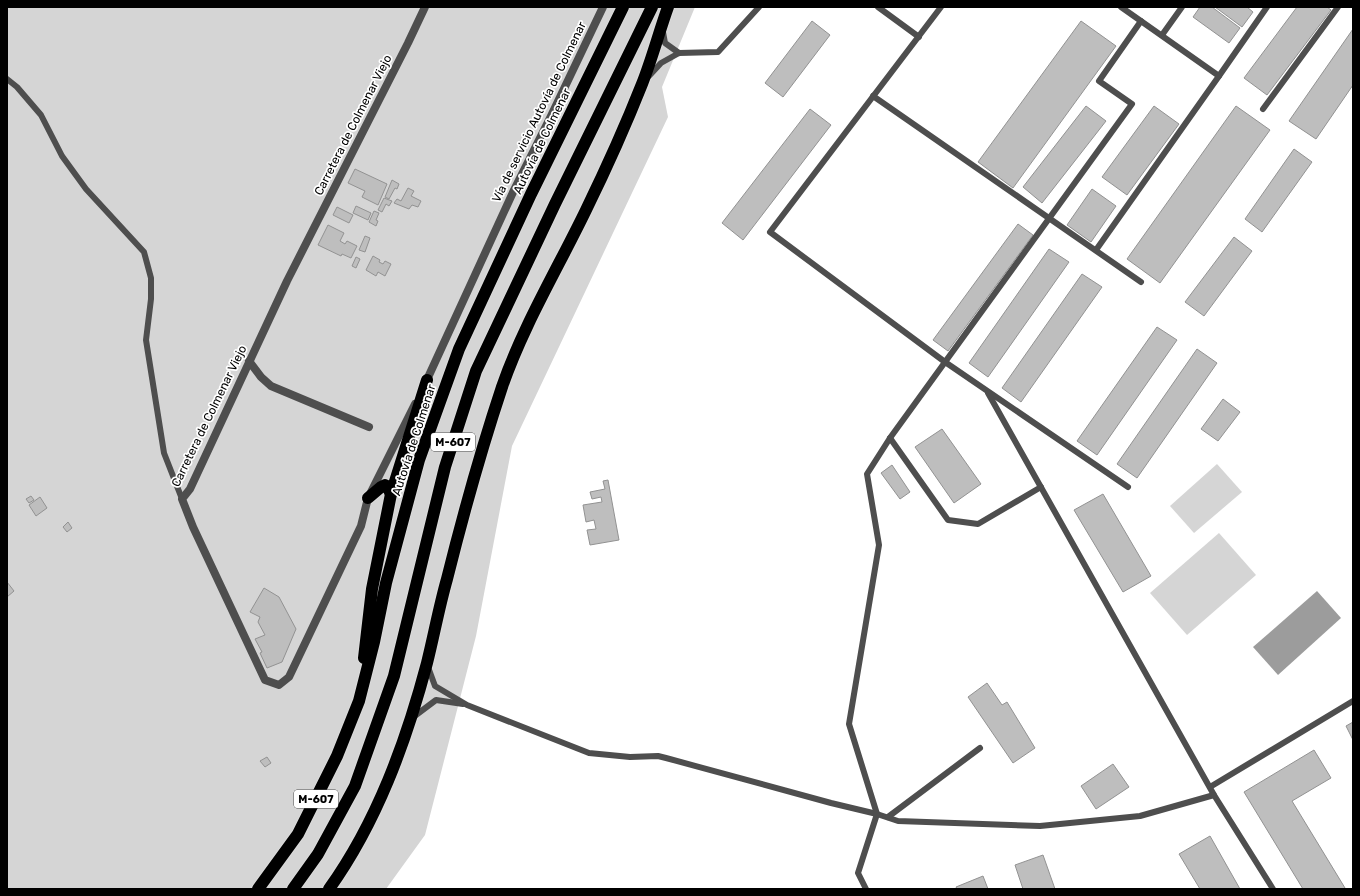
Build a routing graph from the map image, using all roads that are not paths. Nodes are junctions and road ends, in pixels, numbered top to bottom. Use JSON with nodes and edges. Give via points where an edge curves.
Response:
{"nodes":[{"id":1,"x":425,"y":7,"type":"edge"},
{"id":2,"x":603,"y":7,"type":"edge"},
{"id":3,"x":623,"y":7,"type":"edge"},
{"id":4,"x":652,"y":7,"type":"edge"},
{"id":5,"x":668,"y":7,"type":"edge"},
{"id":6,"x":759,"y":7,"type":"edge"},
{"id":7,"x":878,"y":7,"type":"edge"},
{"id":8,"x":941,"y":7,"type":"edge"},
{"id":9,"x":1121,"y":7,"type":"edge"},
{"id":10,"x":1182,"y":7,"type":"edge"},
{"id":11,"x":1267,"y":7,"type":"edge"},
{"id":12,"x":1338,"y":7,"type":"edge"},
{"id":13,"x":1141,"y":21,"type":"junction"},
{"id":14,"x":661,"y":27,"type":"junction"},
{"id":15,"x":1162,"y":36,"type":"junction"},
{"id":16,"x":919,"y":37,"type":"junction"},
{"id":17,"x":679,"y":53,"type":"junction"},
{"id":18,"x":1219,"y":76,"type":"junction"},
{"id":19,"x":7,"y":79,"type":"edge"},
{"id":20,"x":643,"y":82,"type":"junction"},
{"id":21,"x":873,"y":96,"type":"junction"},
{"id":22,"x":1263,"y":109,"type":"dead end"},
{"id":23,"x":1049,"y":218,"type":"junction"},
{"id":24,"x":1096,"y":250,"type":"junction"},
{"id":25,"x":1141,"y":282,"type":"dead end"},
{"id":26,"x":249,"y":361,"type":"junction"},
{"id":27,"x":945,"y":362,"type":"junction"},
{"id":28,"x":427,"y":380,"type":"junction"},
{"id":29,"x":987,"y":391,"type":"junction"},
{"id":30,"x":369,"y":427,"type":"dead end"},
{"id":31,"x":890,"y":438,"type":"junction"},
{"id":32,"x":1041,"y":487,"type":"junction"},
{"id":33,"x":1128,"y":487,"type":"dead end"},
{"id":34,"x":391,"y":494,"type":"junction"},
{"id":35,"x":368,"y":498,"type":"junction"},
{"id":36,"x":182,"y":499,"type":"junction"},
{"id":37,"x":427,"y":663,"type":"junction"},
{"id":38,"x":359,"y":701,"type":"junction"},
{"id":39,"x":1353,"y":701,"type":"edge"},
{"id":40,"x":467,"y":705,"type":"junction"},
{"id":41,"x":411,"y":718,"type":"junction"},
{"id":42,"x":980,"y":748,"type":"dead end"},
{"id":43,"x":1210,"y":787,"type":"junction"},
{"id":44,"x":1214,"y":795,"type":"junction"},
{"id":45,"x":877,"y":814,"type":"junction"},
{"id":46,"x":888,"y":818,"type":"junction"},
{"id":47,"x":258,"y":889,"type":"edge"},
{"id":48,"x":293,"y":889,"type":"edge"},
{"id":49,"x":329,"y":889,"type":"edge"},
{"id":50,"x":866,"y":889,"type":"edge"},
{"id":51,"x":1273,"y":889,"type":"edge"}],
"edges":[{"from":1,"to":26,"type":"street","name":"Carretera de Colmenar Viejo"},
{"from":2,"to":28,"type":"street","name":"Vía de servicio Autovía de Colmenar","via":[[514,190]]},
{"from":3,"to":38,"type":"highway","name":"Autovía de Colmenar","number":"M-607","via":[[531,194],[459,349],[419,460],[386,583]]},
{"from":4,"to":48,"type":"highway","number":"M-607","via":[[476,371],[445,467],[392,683],[355,786],[318,854]]},
{"from":5,"to":14,"type":"highway"},
{"from":6,"to":17,"type":"lane","via":[[718,52]]},
{"from":7,"to":16,"type":"lane"},
{"from":8,"to":16,"type":"lane"},
{"from":9,"to":13,"type":"lane"},
{"from":10,"to":15,"type":"lane"},
{"from":11,"to":18,"type":"lane"},
{"from":12,"to":22,"type":"lane"},
{"from":13,"to":15,"type":"lane"},
{"from":13,"to":23,"type":"lane","via":[[1099,81],[1132,104]]},
{"from":14,"to":17,"type":"lane","via":[[665,42]]},
{"from":14,"to":20,"type":"highway"},
{"from":15,"to":18,"type":"lane"},
{"from":16,"to":21,"type":"lane"},
{"from":17,"to":20,"type":"lane","via":[[661,63]]},
{"from":18,"to":24,"type":"lane"},
{"from":19,"to":36,"type":"lane","via":[[41,115],[62,156],[86,189],[144,252],[151,278],[146,340],[164,453]]},
{"from":20,"to":37,"type":"highway","via":[[586,211],[530,322],[503,385],[450,564]]},
{"from":21,"to":23,"type":"lane"},
{"from":21,"to":27,"type":"lane","via":[[770,232]]},
{"from":23,"to":24,"type":"lane"},
{"from":23,"to":27,"type":"lane"},
{"from":24,"to":25,"type":"lane"},
{"from":26,"to":30,"type":"street","via":[[271,386]]},
{"from":26,"to":36,"type":"street","name":"Carretera de Colmenar Viejo","via":[[190,489]]},
{"from":27,"to":29,"type":"lane"},
{"from":27,"to":31,"type":"lane"},
{"from":28,"to":34,"type":"highway"},
{"from":28,"to":35,"type":"street","name":"Vía de servicio Autovía de Colmenar"},
{"from":29,"to":32,"type":"lane"},
{"from":29,"to":33,"type":"lane"},
{"from":31,"to":32,"type":"lane","via":[[948,520],[978,524]]},
{"from":31,"to":45,"type":"lane","via":[[867,474],[879,545],[849,724]]},
{"from":32,"to":43,"type":"lane"},
{"from":34,"to":35,"type":"highway","via":[[385,485]]},
{"from":34,"to":38,"type":"highway","via":[[372,590]]},
{"from":35,"to":36,"type":"street","name":"Carretera de Colmenar Viejo","via":[[361,526],[289,677],[279,684],[265,680]]},
{"from":37,"to":40,"type":"lane","via":[[435,686]]},
{"from":37,"to":41,"type":"highway"},
{"from":38,"to":47,"type":"highway","name":"Autovía de Colmenar","number":"M-607","via":[[337,756],[298,834]]},
{"from":39,"to":43,"type":"lane"},
{"from":40,"to":41,"type":"lane","via":[[436,700]]},
{"from":40,"to":45,"type":"lane","via":[[589,754],[658,756]]},
{"from":41,"to":49,"type":"highway","via":[[370,821]]},
{"from":42,"to":46,"type":"lane"},
{"from":43,"to":44,"type":"lane"},
{"from":44,"to":46,"type":"lane","via":[[1140,816],[1040,826],[898,821]]},
{"from":44,"to":51,"type":"lane"},
{"from":45,"to":46,"type":"lane"},
{"from":45,"to":50,"type":"lane","via":[[858,873]]}]}
